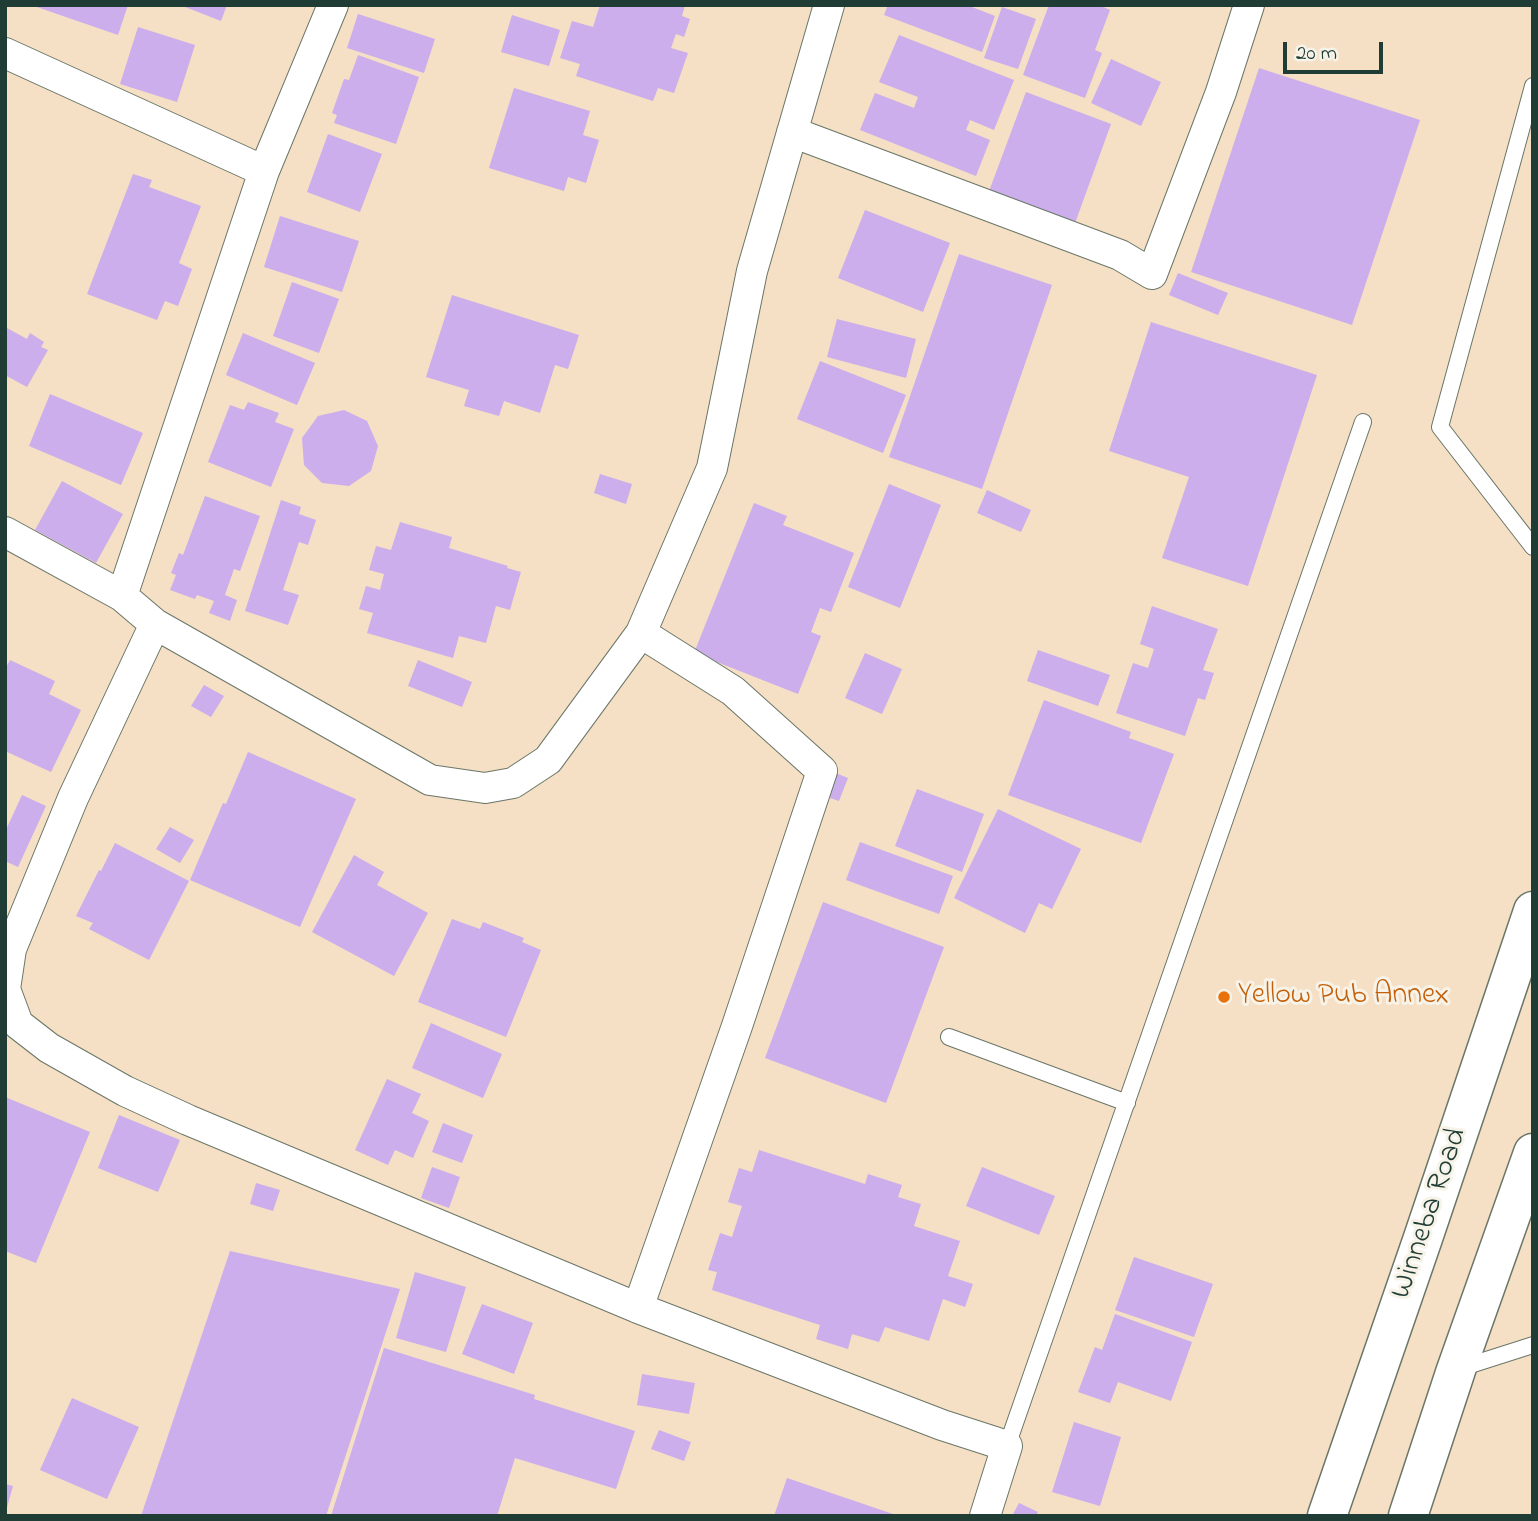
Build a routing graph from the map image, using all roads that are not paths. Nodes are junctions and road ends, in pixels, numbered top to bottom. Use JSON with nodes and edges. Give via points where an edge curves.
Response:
{"nodes":[{"id":1,"x":333,"y":5,"type":"edge"},
{"id":2,"x":828,"y":5,"type":"edge"},
{"id":3,"x":1250,"y":5,"type":"edge"},
{"id":4,"x":5,"y":53,"type":"edge"},
{"id":5,"x":1533,"y":86,"type":"edge"},
{"id":6,"x":792,"y":132,"type":"junction"},
{"id":7,"x":264,"y":171,"type":"junction"},
{"id":8,"x":1363,"y":422,"type":"dead end"},
{"id":9,"x":5,"y":532,"type":"edge"},
{"id":10,"x":1533,"y":547,"type":"edge"},
{"id":11,"x":122,"y":596,"type":"junction"},
{"id":12,"x":155,"y":624,"type":"junction"},
{"id":13,"x":641,"y":633,"type":"junction"},
{"id":14,"x":1530,"y":929,"type":"edge"},
{"id":15,"x":949,"y":1037,"type":"dead end"},
{"id":16,"x":1126,"y":1102,"type":"junction"},
{"id":17,"x":1533,"y":1153,"type":"edge"},
{"id":18,"x":638,"y":1308,"type":"junction"},
{"id":19,"x":1533,"y":1345,"type":"edge"},
{"id":20,"x":1456,"y":1370,"type":"junction"},
{"id":21,"x":1007,"y":1446,"type":"junction"},
{"id":22,"x":985,"y":1516,"type":"edge"},
{"id":23,"x":1327,"y":1516,"type":"edge"},
{"id":24,"x":1408,"y":1516,"type":"edge"}],
"edges":[{"from":1,"to":7,"type":"street"},
{"from":2,"to":6,"type":"street"},
{"from":3,"to":6,"type":"street","via":[[1152,274],[1120,255]]},
{"from":4,"to":7,"type":"street"},
{"from":5,"to":10,"type":"lane","via":[[1440,427]]},
{"from":6,"to":13,"type":"street","via":[[752,271],[712,468]]},
{"from":7,"to":11,"type":"street"},
{"from":8,"to":16,"type":"lane"},
{"from":9,"to":11,"type":"street"},
{"from":11,"to":12,"type":"street"},
{"from":12,"to":13,"type":"street","via":[[430,780],[485,788],[513,783],[548,760]]},
{"from":12,"to":18,"type":"street","via":[[73,798],[11,949],[5,989],[18,1024],[68,1059],[175,1114]]},
{"from":13,"to":18,"type":"street","via":[[733,691],[822,771]]},
{"from":14,"to":23,"type":"highway","name":"Winneba Road"},
{"from":15,"to":16,"type":"lane"},
{"from":16,"to":21,"type":"lane"},
{"from":17,"to":20,"type":"highway"},
{"from":18,"to":21,"type":"street"},
{"from":19,"to":20,"type":"lane"},
{"from":20,"to":24,"type":"highway"},
{"from":21,"to":22,"type":"street"}]}
